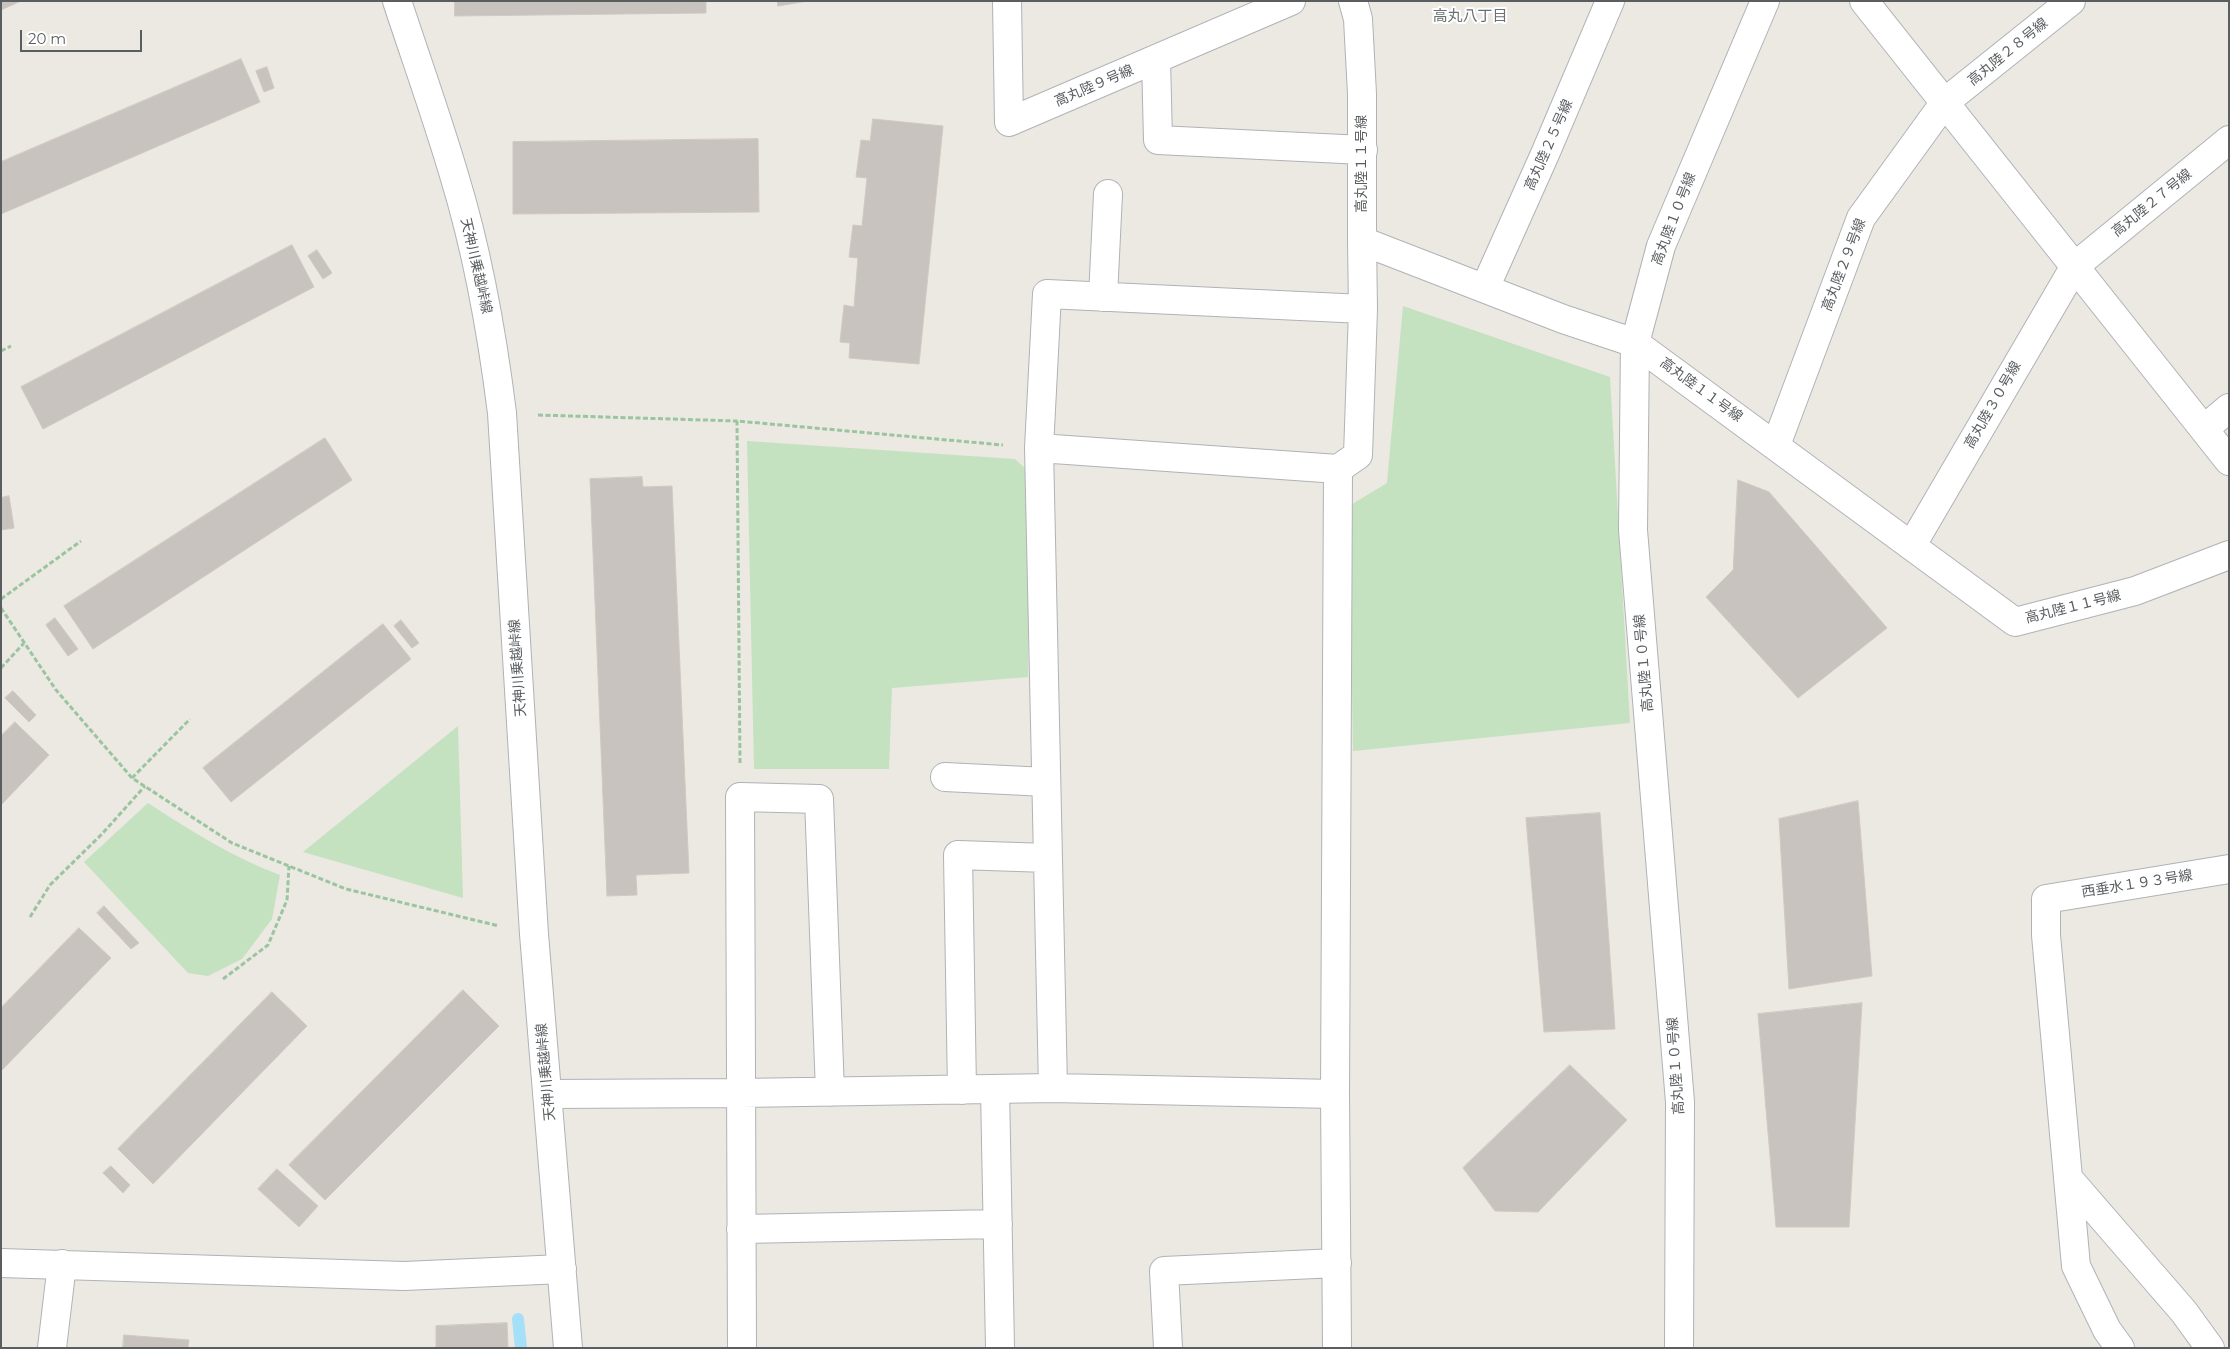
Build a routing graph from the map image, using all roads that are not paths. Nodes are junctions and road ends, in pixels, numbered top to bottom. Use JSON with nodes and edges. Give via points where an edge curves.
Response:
{"nodes":[{"id":1,"x":397,"y":1,"type":"edge"},
{"id":2,"x":1007,"y":1,"type":"edge"},
{"id":3,"x":1291,"y":1,"type":"edge"},
{"id":4,"x":1353,"y":1,"type":"edge"},
{"id":5,"x":1610,"y":1,"type":"edge"},
{"id":6,"x":1765,"y":1,"type":"edge"},
{"id":7,"x":1864,"y":1,"type":"edge"},
{"id":8,"x":2071,"y":1,"type":"edge"},
{"id":9,"x":1156,"y":59,"type":"junction"},
{"id":10,"x":1945,"y":102,"type":"junction"},
{"id":11,"x":2229,"y":140,"type":"edge"},
{"id":12,"x":1363,"y":150,"type":"junction"},
{"id":13,"x":1108,"y":194,"type":"dead end"},
{"id":14,"x":1362,"y":241,"type":"junction"},
{"id":15,"x":2074,"y":266,"type":"junction"},
{"id":16,"x":1485,"y":288,"type":"junction"},
{"id":17,"x":1103,"y":297,"type":"junction"},
{"id":18,"x":1363,"y":309,"type":"junction"},
{"id":19,"x":1635,"y":343,"type":"junction"},
{"id":20,"x":2229,"y":408,"type":"edge"},
{"id":21,"x":2204,"y":429,"type":"junction"},
{"id":22,"x":1776,"y":444,"type":"junction"},
{"id":23,"x":1039,"y":448,"type":"junction"},
{"id":24,"x":2229,"y":461,"type":"edge"},
{"id":25,"x":1338,"y":469,"type":"junction"},
{"id":26,"x":1912,"y":545,"type":"junction"},
{"id":27,"x":2229,"y":555,"type":"edge"},
{"id":28,"x":945,"y":777,"type":"dead end"},
{"id":29,"x":1046,"y":782,"type":"junction"},
{"id":30,"x":1048,"y":858,"type":"junction"},
{"id":31,"x":2229,"y":869,"type":"edge"},
{"id":32,"x":1053,"y":1088,"type":"junction"},
{"id":33,"x":996,"y":1089,"type":"junction"},
{"id":34,"x":962,"y":1090,"type":"junction"},
{"id":35,"x":830,"y":1092,"type":"junction"},
{"id":36,"x":548,"y":1094,"type":"junction"},
{"id":37,"x":741,"y":1094,"type":"junction"},
{"id":38,"x":1335,"y":1094,"type":"junction"},
{"id":39,"x":2068,"y":1178,"type":"junction"},
{"id":40,"x":998,"y":1224,"type":"junction"},
{"id":41,"x":741,"y":1229,"type":"junction"},
{"id":42,"x":1,"y":1263,"type":"edge"},
{"id":43,"x":1337,"y":1263,"type":"junction"},
{"id":44,"x":62,"y":1264,"type":"junction"},
{"id":45,"x":562,"y":1269,"type":"junction"},
{"id":46,"x":52,"y":1348,"type":"edge"},
{"id":47,"x":568,"y":1348,"type":"edge"},
{"id":48,"x":742,"y":1348,"type":"edge"},
{"id":49,"x":1000,"y":1348,"type":"edge"},
{"id":50,"x":1168,"y":1348,"type":"edge"},
{"id":51,"x":1337,"y":1348,"type":"edge"},
{"id":52,"x":1680,"y":1348,"type":"edge"},
{"id":53,"x":2120,"y":1348,"type":"edge"},
{"id":54,"x":2210,"y":1348,"type":"edge"}],
"edges":[{"from":1,"to":36,"type":"street","name":"天神川乗越峠線","via":[[454,175],[476,258],[494,346],[502,413],[534,934]]},
{"from":2,"to":9,"type":"street","name":"高丸陸９号線","via":[[1009,122]]},
{"from":3,"to":9,"type":"street","name":"高丸陸９号線"},
{"from":4,"to":12,"type":"street","name":"高丸陸１１号線","via":[[1358,19]]},
{"from":5,"to":16,"type":"street","name":"高丸陸２５号線"},
{"from":6,"to":19,"type":"street","name":"高丸陸１０号線","via":[[1661,246]]},
{"from":7,"to":10,"type":"street"},
{"from":8,"to":10,"type":"street","name":"高丸陸２８号線"},
{"from":9,"to":12,"type":"street","via":[[1158,140]]},
{"from":10,"to":15,"type":"street"},
{"from":10,"to":22,"type":"street","name":"高丸陸２９号線","via":[[1861,218]]},
{"from":11,"to":15,"type":"street","name":"高丸陸２７号線"},
{"from":12,"to":14,"type":"street","name":"高丸陸１１号線"},
{"from":13,"to":17,"type":"street"},
{"from":14,"to":16,"type":"street","name":"高丸陸１１号線"},
{"from":14,"to":18,"type":"street"},
{"from":15,"to":21,"type":"street"},
{"from":15,"to":26,"type":"street","name":"高丸陸３０号線"},
{"from":16,"to":19,"type":"street","name":"高丸陸１１号線"},
{"from":17,"to":18,"type":"street"},
{"from":17,"to":23,"type":"street","via":[[1047,294]]},
{"from":18,"to":25,"type":"street","via":[[1358,455]]},
{"from":19,"to":22,"type":"street","name":"高丸陸１１号線"},
{"from":19,"to":52,"type":"street","name":"高丸陸１０号線","via":[[1633,530],[1680,1102]]},
{"from":20,"to":21,"type":"street"},
{"from":21,"to":24,"type":"street"},
{"from":22,"to":26,"type":"street","name":"高丸陸１１号線"},
{"from":23,"to":25,"type":"street"},
{"from":23,"to":29,"type":"street"},
{"from":25,"to":38,"type":"street"},
{"from":26,"to":27,"type":"street","name":"高丸陸１１号線","via":[[2015,622],[2135,591]]},
{"from":28,"to":29,"type":"street"},
{"from":29,"to":30,"type":"street"},
{"from":30,"to":32,"type":"street"},
{"from":30,"to":34,"type":"street","via":[[958,855]]},
{"from":31,"to":39,"type":"street","name":"西垂水１９３号線","via":[[2046,899],[2046,935]]},
{"from":32,"to":33,"type":"street"},
{"from":32,"to":38,"type":"street"},
{"from":33,"to":34,"type":"street"},
{"from":33,"to":40,"type":"street"},
{"from":34,"to":35,"type":"street"},
{"from":35,"to":37,"type":"street"},
{"from":35,"to":37,"type":"street","via":[[819,799],[740,797]]},
{"from":36,"to":37,"type":"street"},
{"from":36,"to":45,"type":"street","name":"天神川乗越峠線"},
{"from":37,"to":41,"type":"street"},
{"from":38,"to":43,"type":"street"},
{"from":39,"to":53,"type":"street","via":[[2076,1266],[2107,1330]]},
{"from":39,"to":54,"type":"street","via":[[2184,1312]]},
{"from":40,"to":41,"type":"street"},
{"from":40,"to":49,"type":"street"},
{"from":41,"to":48,"type":"street"},
{"from":42,"to":44,"type":"street"},
{"from":43,"to":50,"type":"street","via":[[1164,1271]]},
{"from":43,"to":51,"type":"street"},
{"from":44,"to":45,"type":"street","via":[[404,1276]]},
{"from":44,"to":46,"type":"street"},
{"from":45,"to":47,"type":"street","name":"天神川乗越峠線"}]}
